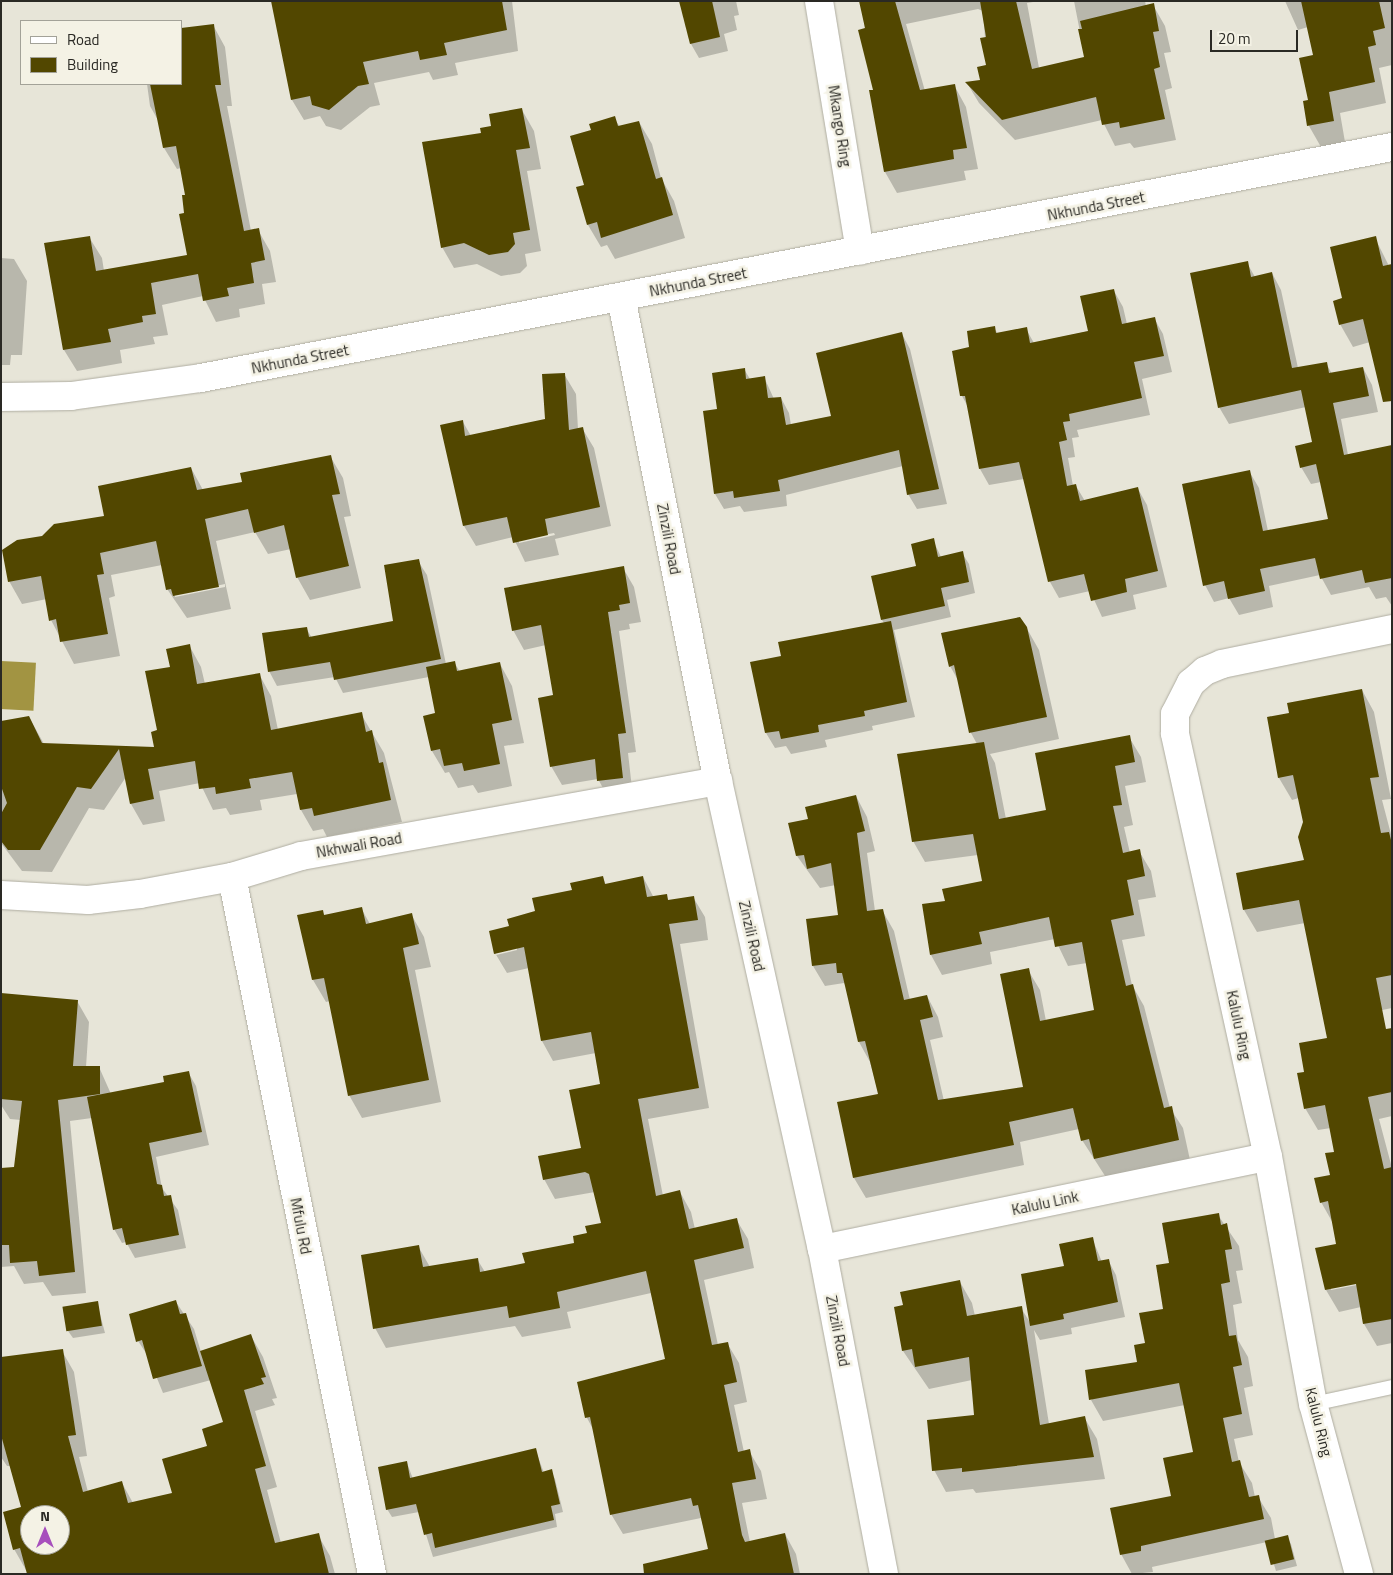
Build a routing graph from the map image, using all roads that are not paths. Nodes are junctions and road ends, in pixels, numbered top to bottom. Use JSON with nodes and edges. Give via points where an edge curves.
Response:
{"nodes":[{"id":1,"x":819,"y":1,"type":"edge"},
{"id":2,"x":1392,"y":147,"type":"edge"},
{"id":3,"x":860,"y":251,"type":"junction"},
{"id":4,"x":621,"y":297,"type":"junction"},
{"id":5,"x":1,"y":397,"type":"edge"},
{"id":6,"x":1392,"y":629,"type":"edge"},
{"id":7,"x":718,"y":781,"type":"junction"},
{"id":8,"x":232,"y":877,"type":"junction"},
{"id":9,"x":1,"y":895,"type":"edge"},
{"id":10,"x":1268,"y":1156,"type":"junction"},
{"id":11,"x":822,"y":1250,"type":"junction"},
{"id":12,"x":1392,"y":1387,"type":"edge"},
{"id":13,"x":1313,"y":1404,"type":"junction"},
{"id":14,"x":372,"y":1574,"type":"edge"},
{"id":15,"x":884,"y":1574,"type":"edge"},
{"id":16,"x":1359,"y":1574,"type":"edge"}],
"edges":[{"from":1,"to":3,"type":"street","name":"Mkango Ring"},
{"from":2,"to":3,"type":"street","name":"Nkhunda Street"},
{"from":3,"to":4,"type":"street","name":"Nkhunda Street"},
{"from":4,"to":5,"type":"street","name":"Nkhunda Street","via":[[148,386],[71,396]]},
{"from":4,"to":7,"type":"street","name":"Zinzili Road"},
{"from":6,"to":10,"type":"street","name":"Kalulu Ring","via":[[1222,664],[1205,671],[1191,683],[1175,714],[1175,733]]},
{"from":7,"to":8,"type":"street","name":"Nkhwali Road","via":[[301,856]]},
{"from":7,"to":11,"type":"street","name":"Zinzili Road"},
{"from":8,"to":9,"type":"street","name":"Nkhwali Road","via":[[88,900]]},
{"from":8,"to":14,"type":"street","name":"Mfulu Rd"},
{"from":10,"to":11,"type":"street","name":"Kalulu Link"},
{"from":10,"to":13,"type":"street","name":"Kalulu Ring"},
{"from":11,"to":15,"type":"street","name":"Zinzili Road"},
{"from":12,"to":13,"type":"lane"},
{"from":13,"to":16,"type":"street","name":"Kalulu Ring"}]}
